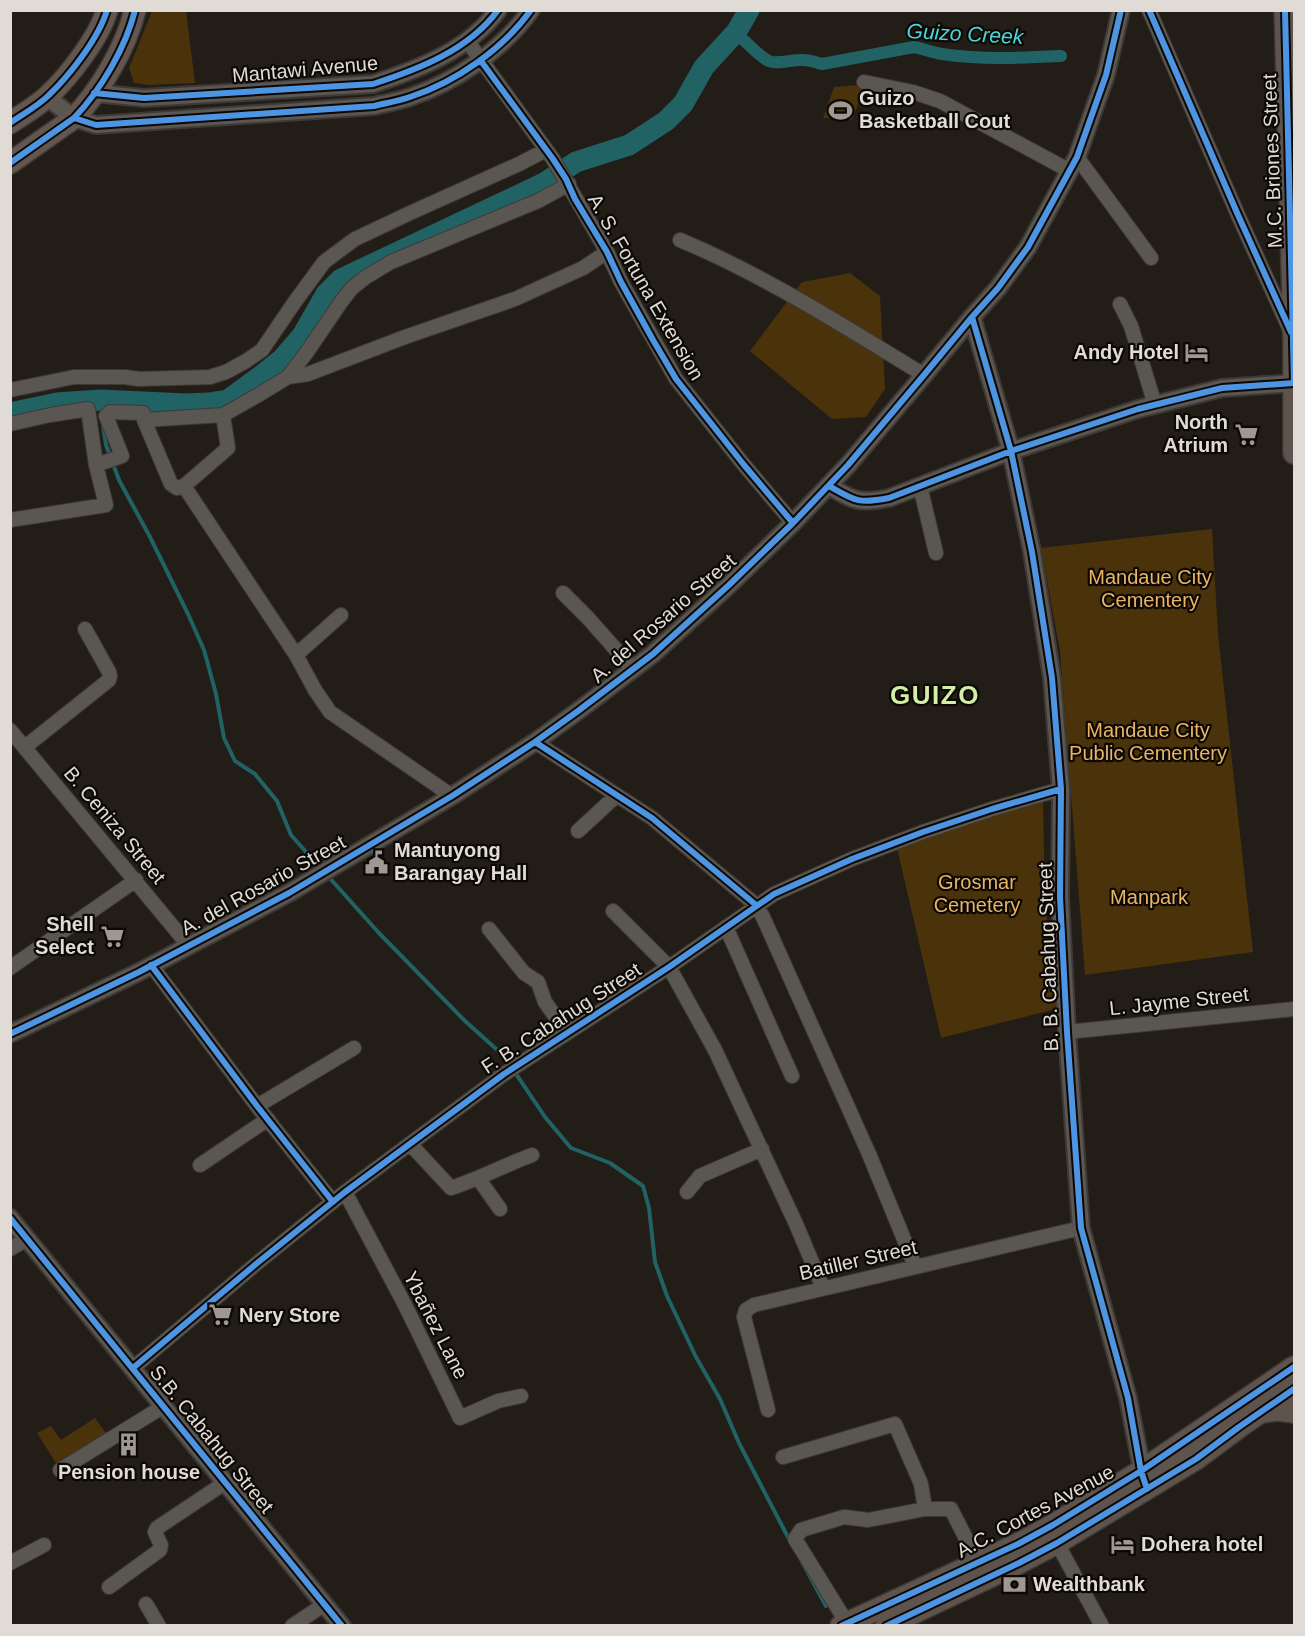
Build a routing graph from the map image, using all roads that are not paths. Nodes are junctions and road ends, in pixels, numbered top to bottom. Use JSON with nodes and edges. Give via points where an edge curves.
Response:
{"nodes":[{"id":1,"x":106,"y":10,"type":"edge"},
{"id":2,"x":135,"y":10,"type":"edge"},
{"id":3,"x":498,"y":10,"type":"edge"},
{"id":4,"x":531,"y":10,"type":"edge"},
{"id":5,"x":1121,"y":10,"type":"edge"},
{"id":6,"x":1149,"y":10,"type":"edge"},
{"id":7,"x":1285,"y":10,"type":"edge"},
{"id":8,"x":468,"y":42,"type":"junction"},
{"id":9,"x":481,"y":61,"type":"junction"},
{"id":10,"x":864,"y":82,"type":"dead end"},
{"id":11,"x":94,"y":93,"type":"junction"},
{"id":12,"x":47,"y":97,"type":"junction"},
{"id":13,"x":74,"y":118,"type":"junction"},
{"id":14,"x":10,"y":123,"type":"edge"},
{"id":15,"x":550,"y":154,"type":"junction"},
{"id":16,"x":10,"y":163,"type":"edge"},
{"id":17,"x":1074,"y":164,"type":"junction"},
{"id":18,"x":567,"y":181,"type":"junction"},
{"id":19,"x":680,"y":240,"type":"dead end"},
{"id":20,"x":607,"y":252,"type":"junction"},
{"id":21,"x":1151,"y":258,"type":"dead end"},
{"id":22,"x":1120,"y":304,"type":"dead end"},
{"id":23,"x":972,"y":317,"type":"junction"},
{"id":24,"x":1294,"y":338,"type":"edge"},
{"id":25,"x":924,"y":375,"type":"junction"},
{"id":26,"x":288,"y":377,"type":"junction"},
{"id":27,"x":1294,"y":383,"type":"edge"},
{"id":28,"x":10,"y":390,"type":"edge"},
{"id":29,"x":1155,"y":405,"type":"junction"},
{"id":30,"x":223,"y":415,"type":"junction"},
{"id":31,"x":144,"y":420,"type":"junction"},
{"id":32,"x":10,"y":424,"type":"edge"},
{"id":33,"x":1011,"y":451,"type":"junction"},
{"id":34,"x":1294,"y":453,"type":"edge"},
{"id":35,"x":98,"y":465,"type":"junction"},
{"id":36,"x":184,"y":486,"type":"junction"},
{"id":37,"x":829,"y":486,"type":"junction"},
{"id":38,"x":920,"y":486,"type":"junction"},
{"id":39,"x":10,"y":520,"type":"edge"},
{"id":40,"x":793,"y":523,"type":"junction"},
{"id":41,"x":936,"y":553,"type":"dead end"},
{"id":42,"x":563,"y":593,"type":"dead end"},
{"id":43,"x":341,"y":615,"type":"dead end"},
{"id":44,"x":85,"y":629,"type":"dead end"},
{"id":45,"x":296,"y":655,"type":"junction"},
{"id":46,"x":633,"y":669,"type":"junction"},
{"id":47,"x":10,"y":730,"type":"edge"},
{"id":48,"x":535,"y":742,"type":"junction"},
{"id":49,"x":25,"y":747,"type":"junction"},
{"id":50,"x":1061,"y":789,"type":"junction"},
{"id":51,"x":618,"y":795,"type":"junction"},
{"id":52,"x":452,"y":796,"type":"junction"},
{"id":53,"x":578,"y":831,"type":"dead end"},
{"id":54,"x":136,"y":880,"type":"junction"},
{"id":55,"x":756,"y":905,"type":"junction"},
{"id":56,"x":613,"y":911,"type":"dead end"},
{"id":57,"x":726,"y":927,"type":"junction"},
{"id":58,"x":489,"y":929,"type":"dead end"},
{"id":59,"x":189,"y":946,"type":"junction"},
{"id":60,"x":151,"y":965,"type":"junction"},
{"id":61,"x":669,"y":967,"type":"junction"},
{"id":62,"x":10,"y":968,"type":"edge"},
{"id":63,"x":1294,"y":1009,"type":"edge"},
{"id":64,"x":1067,"y":1032,"type":"junction"},
{"id":65,"x":567,"y":1033,"type":"junction"},
{"id":66,"x":10,"y":1034,"type":"edge"},
{"id":67,"x":354,"y":1048,"type":"dead end"},
{"id":68,"x":792,"y":1076,"type":"dead end"},
{"id":69,"x":257,"y":1106,"type":"junction"},
{"id":70,"x":268,"y":1119,"type":"junction"},
{"id":71,"x":411,"y":1145,"type":"junction"},
{"id":72,"x":762,"y":1149,"type":"junction"},
{"id":73,"x":532,"y":1155,"type":"dead end"},
{"id":74,"x":200,"y":1165,"type":"dead end"},
{"id":75,"x":478,"y":1178,"type":"junction"},
{"id":76,"x":345,"y":1192,"type":"junction"},
{"id":77,"x":687,"y":1192,"type":"dead end"},
{"id":78,"x":333,"y":1202,"type":"junction"},
{"id":79,"x":500,"y":1209,"type":"dead end"},
{"id":80,"x":10,"y":1218,"type":"edge"},
{"id":81,"x":1081,"y":1228,"type":"junction"},
{"id":82,"x":27,"y":1239,"type":"junction"},
{"id":83,"x":10,"y":1249,"type":"edge"},
{"id":84,"x":915,"y":1266,"type":"junction"},
{"id":85,"x":823,"y":1288,"type":"junction"},
{"id":86,"x":133,"y":1368,"type":"junction"},
{"id":87,"x":1291,"y":1374,"type":"edge"},
{"id":88,"x":521,"y":1396,"type":"dead end"},
{"id":89,"x":164,"y":1406,"type":"junction"},
{"id":90,"x":768,"y":1410,"type":"dead end"},
{"id":91,"x":1294,"y":1412,"type":"edge"},
{"id":92,"x":1258,"y":1413,"type":"junction"},
{"id":93,"x":783,"y":1457,"type":"dead end"},
{"id":94,"x":60,"y":1470,"type":"dead end"},
{"id":95,"x":1144,"y":1480,"type":"junction"},
{"id":96,"x":226,"y":1482,"type":"junction"},
{"id":97,"x":925,"y":1509,"type":"junction"},
{"id":98,"x":1057,"y":1543,"type":"junction"},
{"id":99,"x":44,"y":1545,"type":"dead end"},
{"id":100,"x":978,"y":1562,"type":"junction"},
{"id":101,"x":10,"y":1563,"type":"edge"},
{"id":102,"x":109,"y":1587,"type":"dead end"},
{"id":103,"x":146,"y":1604,"type":"dead end"},
{"id":104,"x":325,"y":1604,"type":"junction"},
{"id":105,"x":843,"y":1625,"type":"edge"},
{"id":106,"x":159,"y":1626,"type":"edge"},
{"id":107,"x":292,"y":1626,"type":"edge"},
{"id":108,"x":342,"y":1626,"type":"edge"},
{"id":109,"x":886,"y":1626,"type":"edge"},
{"id":110,"x":1102,"y":1626,"type":"edge"}],
"edges":[{"from":1,"to":12,"type":"highway","via":[[82,56]]},
{"from":2,"to":11,"type":"highway","via":[[130,29]]},
{"from":3,"to":8,"type":"street","name":"Mantawi Avenue"},
{"from":4,"to":9,"type":"street","name":"Mantawi Avenue"},
{"from":5,"to":17,"type":"street","name":"A. del Rosario Street","via":[[1106,75]]},
{"from":6,"to":24,"type":"street"},
{"from":7,"to":24,"type":"main road","name":"M.C. Briones Street"},
{"from":8,"to":9,"type":"street","name":"A. S. Fortuna Extension"},
{"from":8,"to":11,"type":"street","name":"Mantawi Avenue","via":[[431,62],[373,84],[144,98]]},
{"from":9,"to":13,"type":"street","name":"Mantawi Avenue","via":[[411,97],[374,106],[96,125]]},
{"from":9,"to":15,"type":"street","name":"A. S. Fortuna Extension"},
{"from":10,"to":17,"type":"street","via":[[940,101]]},
{"from":11,"to":13,"type":"highway"},
{"from":12,"to":13,"type":"street","name":"Mantawi Avenue"},
{"from":12,"to":14,"type":"highway"},
{"from":13,"to":16,"type":"highway"},
{"from":15,"to":18,"type":"street","name":"A. S. Fortuna Extension"},
{"from":15,"to":28,"type":"street","via":[[519,164],[355,239],[324,262],[262,350],[226,372],[210,377],[74,377]]},
{"from":17,"to":21,"type":"street"},
{"from":17,"to":23,"type":"street","name":"A. del Rosario Street","via":[[1028,247]]},
{"from":18,"to":20,"type":"street","name":"A. S. Fortuna Extension"},
{"from":18,"to":26,"type":"street","via":[[538,201],[391,262],[366,277],[341,302]]},
{"from":19,"to":25,"type":"street","via":[[780,289]]},
{"from":20,"to":26,"type":"street","via":[[583,268],[515,300],[308,374]]},
{"from":20,"to":40,"type":"street","name":"A. S. Fortuna Extension","via":[[676,378]]},
{"from":22,"to":29,"type":"street","via":[[1131,326]]},
{"from":23,"to":25,"type":"street","name":"A. del Rosario Street"},
{"from":23,"to":33,"type":"street","name":"B. B. Cabahug Street"},
{"from":24,"to":27,"type":"main road","name":"M.C. Briones Street"},
{"from":25,"to":37,"type":"street","name":"A. del Rosario Street"},
{"from":26,"to":30,"type":"street"},
{"from":27,"to":29,"type":"street","via":[[1222,388]]},
{"from":27,"to":34,"type":"main road","name":"M.C. Briones Street"},
{"from":29,"to":33,"type":"street"},
{"from":30,"to":31,"type":"street"},
{"from":30,"to":36,"type":"street","via":[[228,448]]},
{"from":31,"to":35,"type":"street","via":[[143,413],[110,412],[106,416],[122,456]]},
{"from":31,"to":36,"type":"street","via":[[171,484],[177,488]]},
{"from":32,"to":35,"type":"street","via":[[88,409]]},
{"from":33,"to":38,"type":"street"},
{"from":33,"to":50,"type":"street","name":"B. B. Cabahug Street","via":[[1052,678]]},
{"from":35,"to":39,"type":"street","via":[[106,506]]},
{"from":36,"to":45,"type":"street"},
{"from":37,"to":38,"type":"street","via":[[852,499],[867,502]]},
{"from":37,"to":40,"type":"street","name":"A. del Rosario Street"},
{"from":38,"to":41,"type":"street"},
{"from":40,"to":46,"type":"street","name":"A. del Rosario Street"},
{"from":42,"to":46,"type":"street"},
{"from":43,"to":45,"type":"street"},
{"from":44,"to":49,"type":"street","via":[[109,672],[109,680]]},
{"from":45,"to":52,"type":"street","via":[[330,712]]},
{"from":46,"to":48,"type":"street","name":"A. del Rosario Street"},
{"from":47,"to":49,"type":"street","name":"B. Ceniza Street"},
{"from":48,"to":51,"type":"street"},
{"from":48,"to":52,"type":"street","name":"A. del Rosario Street"},
{"from":49,"to":54,"type":"street","name":"B. Ceniza Street"},
{"from":50,"to":55,"type":"street","name":"F. B. Cabahug Street","via":[[992,808],[852,859]]},
{"from":50,"to":64,"type":"street","name":"B. B. Cabahug Street","via":[[1060,897]]},
{"from":51,"to":53,"type":"street"},
{"from":51,"to":55,"type":"street","via":[[652,818]]},
{"from":52,"to":59,"type":"street","name":"A. del Rosario Street","via":[[289,893]]},
{"from":54,"to":59,"type":"street","name":"B. Ceniza Street"},
{"from":54,"to":62,"type":"street"},
{"from":55,"to":57,"type":"street","name":"F. B. Cabahug Street"},
{"from":55,"to":84,"type":"street","via":[[869,1154]]},
{"from":56,"to":61,"type":"street"},
{"from":57,"to":61,"type":"street","name":"F. B. Cabahug Street"},
{"from":57,"to":68,"type":"street"},
{"from":58,"to":65,"type":"street","via":[[524,973],[538,981],[544,1002]]},
{"from":59,"to":60,"type":"street","name":"A. del Rosario Street"},
{"from":60,"to":66,"type":"street","name":"A. del Rosario Street"},
{"from":60,"to":69,"type":"street"},
{"from":61,"to":65,"type":"street","name":"F. B. Cabahug Street"},
{"from":61,"to":72,"type":"street","via":[[715,1050]]},
{"from":63,"to":64,"type":"street","name":"L. Jayme Street"},
{"from":64,"to":81,"type":"street","name":"B. B. Cabahug Street"},
{"from":65,"to":71,"type":"street","name":"F. B. Cabahug Street","via":[[504,1074]]},
{"from":67,"to":69,"type":"street"},
{"from":69,"to":70,"type":"street"},
{"from":70,"to":74,"type":"street"},
{"from":70,"to":78,"type":"street"},
{"from":71,"to":75,"type":"street","via":[[451,1188]]},
{"from":71,"to":76,"type":"street","name":"F. B. Cabahug Street"},
{"from":72,"to":77,"type":"street","via":[[700,1176]]},
{"from":72,"to":85,"type":"street"},
{"from":73,"to":75,"type":"street"},
{"from":75,"to":79,"type":"street"},
{"from":76,"to":78,"type":"street","name":"F. B. Cabahug Street"},
{"from":76,"to":88,"type":"street","name":"Ybañez Lane","via":[[460,1418],[498,1401]]},
{"from":78,"to":86,"type":"street","name":"F. B. Cabahug Street"},
{"from":80,"to":82,"type":"street","name":"S.B. Cabahug Street"},
{"from":81,"to":84,"type":"street","name":"Batiller Street"},
{"from":81,"to":95,"type":"street","name":"B. B. Cabahug Street","via":[[1128,1398]]},
{"from":82,"to":83,"type":"street"},
{"from":82,"to":86,"type":"street","name":"S.B. Cabahug Street"},
{"from":84,"to":85,"type":"street","name":"Batiller Street"},
{"from":85,"to":90,"type":"street","name":"Batiller Street","via":[[754,1305],[746,1311],[744,1317]]},
{"from":86,"to":89,"type":"street","name":"S.B. Cabahug Street"},
{"from":87,"to":92,"type":"main road","name":"A.C. Cortes Avenue"},
{"from":87,"to":95,"type":"main road","name":"A.C. Cortes Avenue"},
{"from":89,"to":94,"type":"street"},
{"from":89,"to":96,"type":"street","name":"S.B. Cabahug Street"},
{"from":91,"to":92,"type":"main road"},
{"from":92,"to":95,"type":"main road","name":"A.C. Cortes Avenue","via":[[1196,1459]]},
{"from":93,"to":97,"type":"street","via":[[895,1424],[921,1484]]},
{"from":95,"to":98,"type":"main road","name":"A.C. Cortes Avenue"},
{"from":95,"to":100,"type":"main road","name":"A.C. Cortes Avenue"},
{"from":96,"to":102,"type":"street","via":[[157,1528],[160,1550]]},
{"from":96,"to":104,"type":"street","name":"S.B. Cabahug Street"},
{"from":97,"to":100,"type":"street","via":[[951,1509]]},
{"from":97,"to":105,"type":"street","via":[[868,1520],[844,1518],[797,1534],[795,1539]]},
{"from":98,"to":109,"type":"main road","name":"A.C. Cortes Avenue"},
{"from":98,"to":110,"type":"street"},
{"from":99,"to":101,"type":"street"},
{"from":100,"to":105,"type":"main road","name":"A.C. Cortes Avenue"},
{"from":103,"to":106,"type":"street"},
{"from":104,"to":107,"type":"street"},
{"from":104,"to":108,"type":"street","name":"S.B. Cabahug Street"}]}
